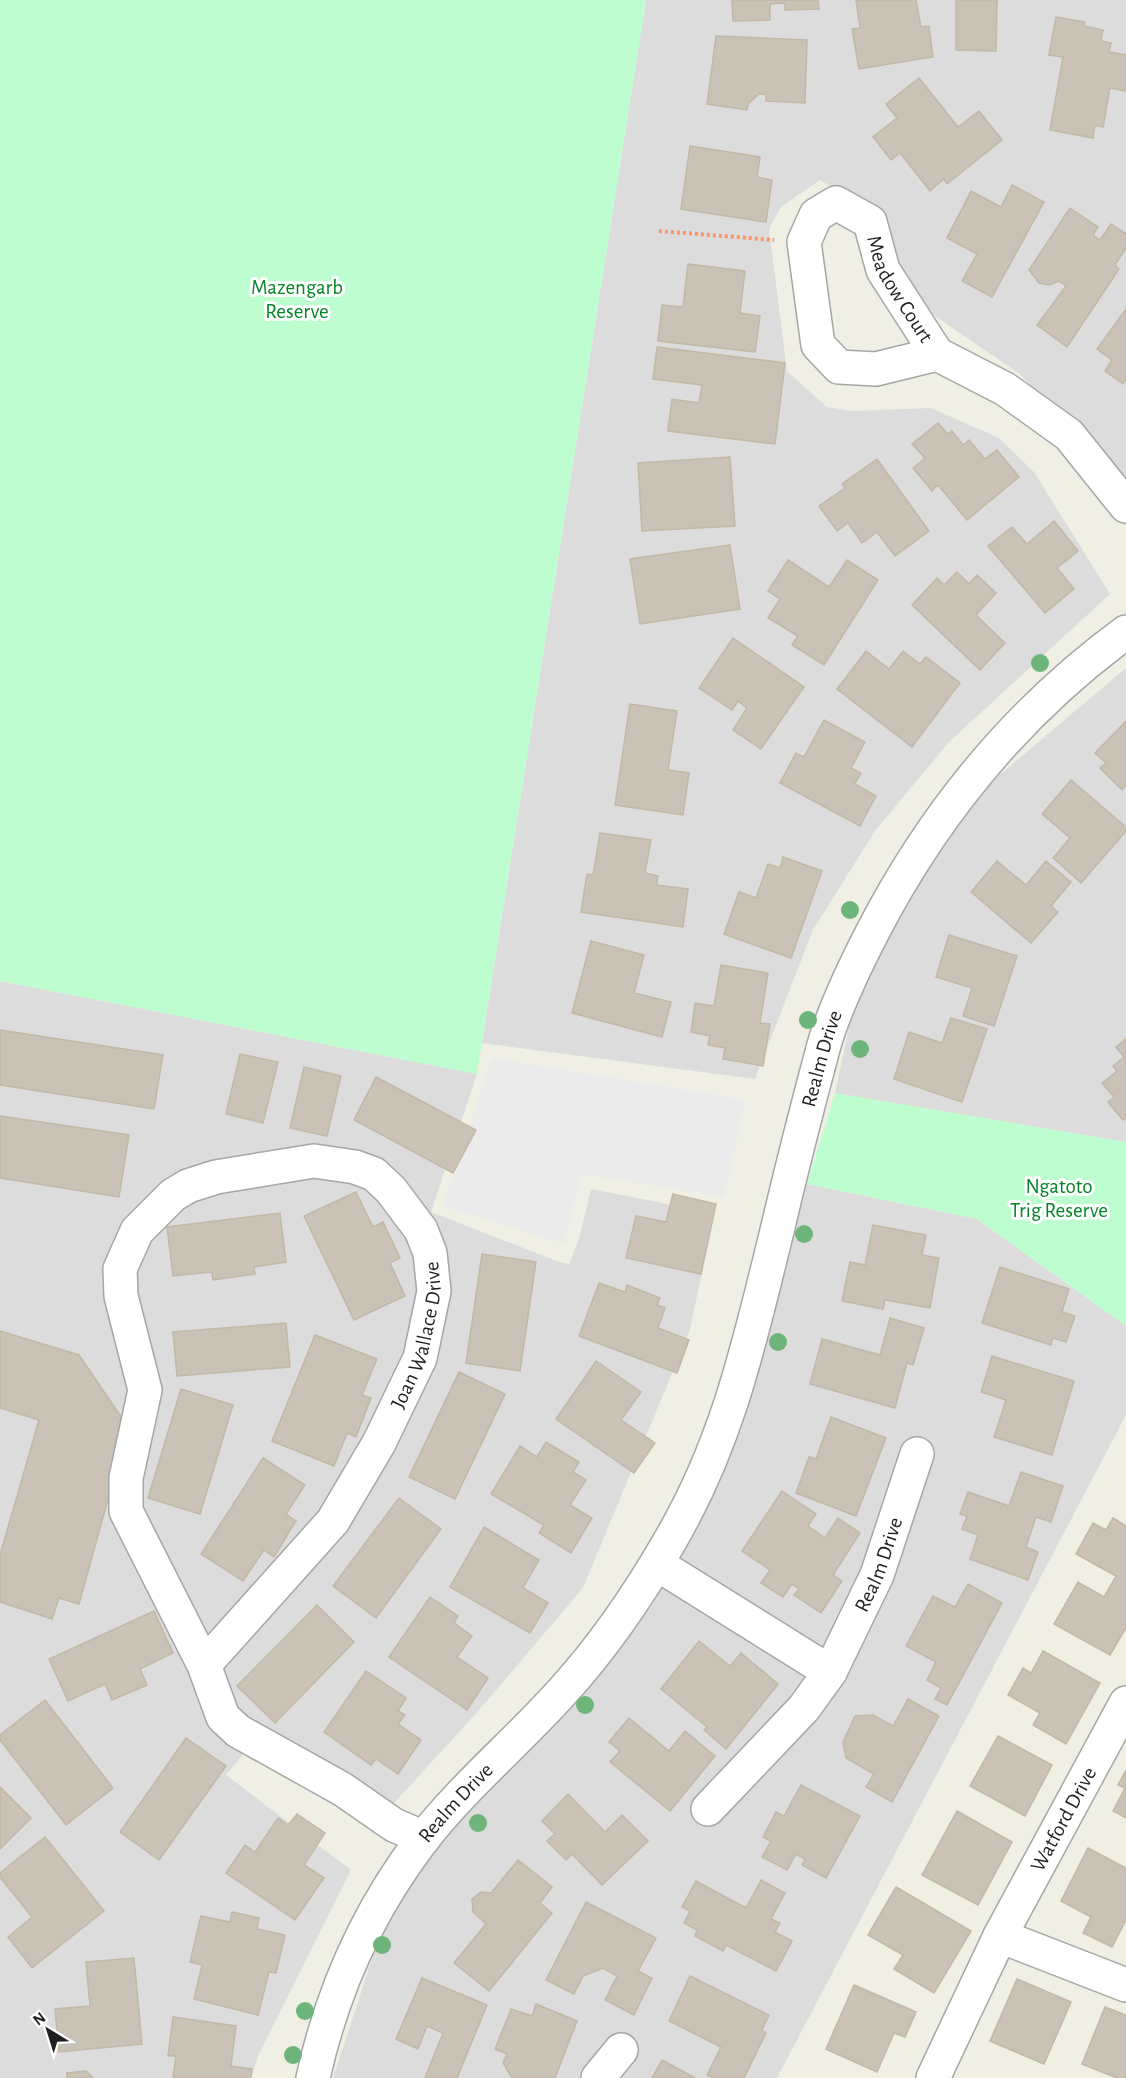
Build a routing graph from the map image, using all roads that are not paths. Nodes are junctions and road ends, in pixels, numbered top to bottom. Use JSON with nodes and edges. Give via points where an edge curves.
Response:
{"nodes":[{"id":1,"x":938,"y":354,"type":"junction"},
{"id":2,"x":1126,"y":506,"type":"edge"},
{"id":3,"x":1126,"y":632,"type":"edge"},
{"id":4,"x":917,"y":1454,"type":"dead end"},
{"id":5,"x":657,"y":1564,"type":"junction"},
{"id":6,"x":204,"y":1665,"type":"junction"},
{"id":7,"x":830,"y":1672,"type":"junction"},
{"id":8,"x":1126,"y":1703,"type":"edge"},
{"id":9,"x":708,"y":1809,"type":"dead end"},
{"id":10,"x":424,"y":1838,"type":"junction"},
{"id":11,"x":1000,"y":1936,"type":"junction"},
{"id":12,"x":1126,"y":1985,"type":"edge"},
{"id":13,"x":621,"y":2050,"type":"dead end"},
{"id":14,"x":313,"y":2078,"type":"edge"},
{"id":15,"x":598,"y":2078,"type":"edge"},
{"id":16,"x":933,"y":2078,"type":"edge"}],
"edges":[{"from":1,"to":1,"type":"street","name":"Meadow Court","via":[[876,369],[839,367],[818,345],[804,242],[816,214],[836,203],[870,222],[883,270]]},
{"from":1,"to":2,"type":"street","name":"Meadow Court","via":[[1005,389],[1069,435]]},
{"from":3,"to":5,"type":"street","name":"Realm Drive","via":[[1046,699],[961,790],[899,880],[859,959],[826,1040],[725,1428],[705,1476]]},
{"from":4,"to":7,"type":"street","name":"Realm Drive","via":[[877,1575]]},
{"from":5,"to":7,"type":"street"},
{"from":5,"to":10,"type":"street","name":"Realm Drive","via":[[611,1632],[564,1690]]},
{"from":6,"to":6,"type":"street","name":"Joan Wallace Drive","via":[[126,1511],[126,1478],[145,1390],[121,1296],[120,1269],[137,1231],[160,1205],[188,1186],[216,1177],[314,1161],[356,1167],[374,1174],[391,1190],[421,1230],[430,1253],[434,1291],[420,1358],[379,1443],[333,1521]]},
{"from":6,"to":10,"type":"street","name":"Joan Wallace Drive","via":[[223,1717],[238,1731],[342,1789],[394,1826]]},
{"from":7,"to":9,"type":"street","name":"Realm Drive","via":[[804,1708]]},
{"from":8,"to":11,"type":"street","name":"Watford Drive"},
{"from":10,"to":14,"type":"street","name":"Realm Drive","via":[[382,1898],[349,1962],[323,2032]]},
{"from":11,"to":12,"type":"street"},
{"from":11,"to":16,"type":"street","name":"Watford Drive"},
{"from":13,"to":15,"type":"street"}]}
